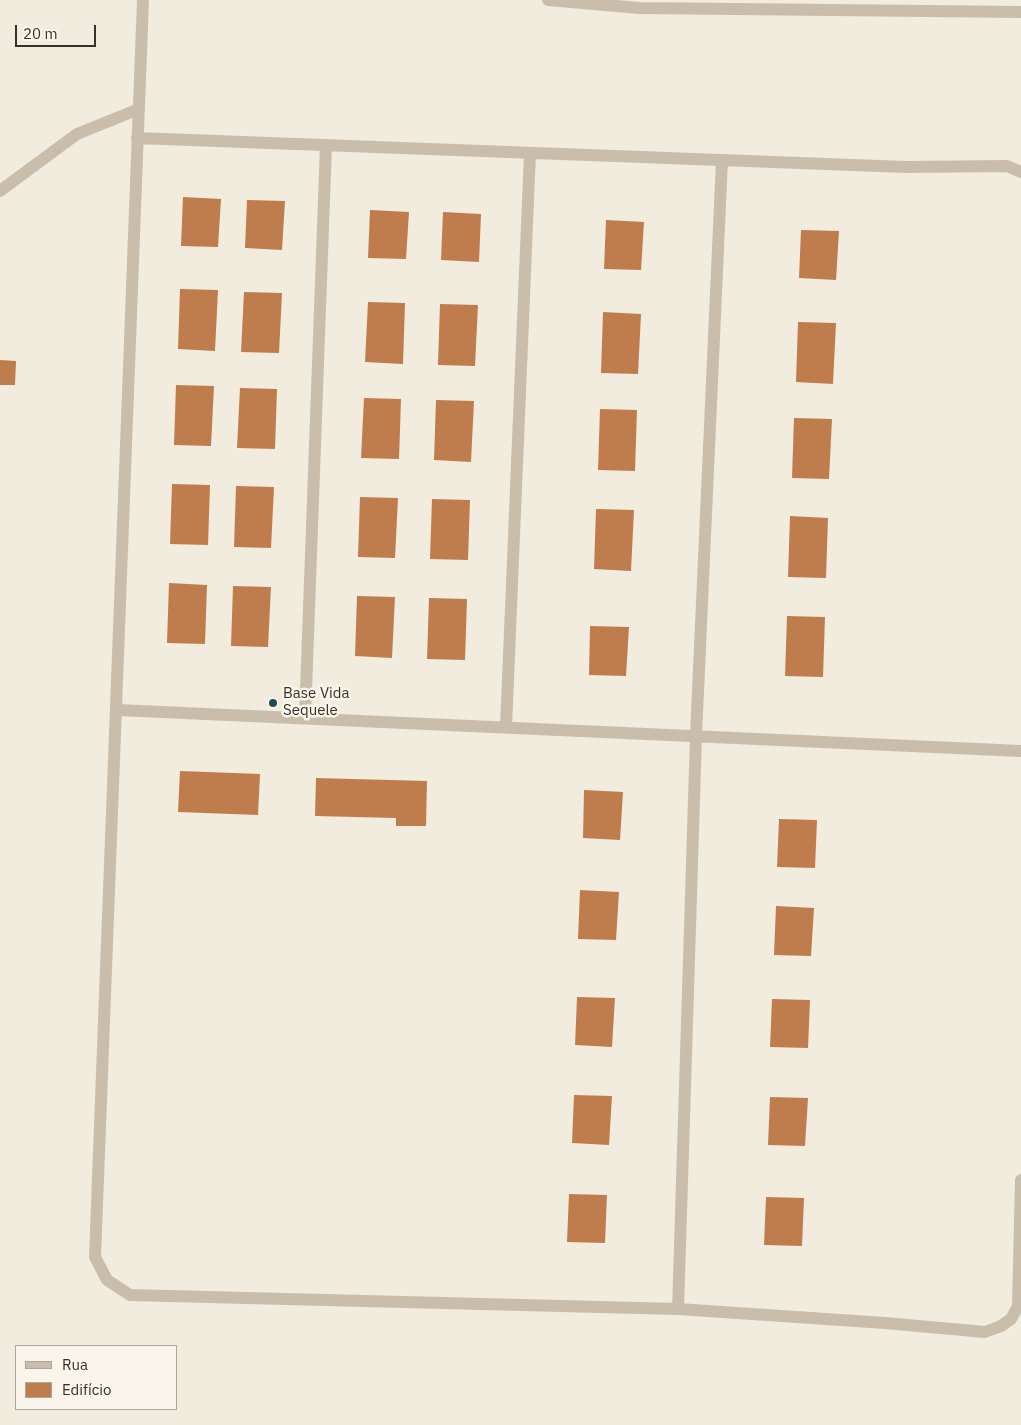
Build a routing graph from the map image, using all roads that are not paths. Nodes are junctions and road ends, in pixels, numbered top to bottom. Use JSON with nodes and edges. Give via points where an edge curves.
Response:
{"nodes":[{"id":1,"x":143,"y":0,"type":"edge"},
{"id":2,"x":548,"y":0,"type":"edge"},
{"id":3,"x":1021,"y":12,"type":"edge"},
{"id":4,"x":138,"y":109,"type":"junction"},
{"id":5,"x":137,"y":138,"type":"junction"},
{"id":6,"x":326,"y":145,"type":"junction"},
{"id":7,"x":530,"y":153,"type":"junction"},
{"id":8,"x":722,"y":160,"type":"junction"},
{"id":9,"x":1021,"y":172,"type":"edge"},
{"id":10,"x":0,"y":191,"type":"edge"},
{"id":11,"x":118,"y":710,"type":"junction"},
{"id":12,"x":305,"y":718,"type":"junction"},
{"id":13,"x":506,"y":727,"type":"junction"},
{"id":14,"x":696,"y":736,"type":"junction"},
{"id":15,"x":1021,"y":751,"type":"edge"},
{"id":16,"x":1021,"y":1180,"type":"edge"},
{"id":17,"x":678,"y":1309,"type":"junction"}],
"edges":[{"from":1,"to":4,"type":"street"},
{"from":2,"to":3,"type":"street","via":[[639,8]]},
{"from":4,"to":5,"type":"street"},
{"from":4,"to":10,"type":"street","via":[[77,134]]},
{"from":5,"to":6,"type":"street"},
{"from":5,"to":11,"type":"street"},
{"from":6,"to":7,"type":"street"},
{"from":6,"to":12,"type":"street"},
{"from":7,"to":8,"type":"street"},
{"from":7,"to":13,"type":"street"},
{"from":8,"to":9,"type":"street","via":[[906,167],[1007,166]]},
{"from":8,"to":14,"type":"street"},
{"from":11,"to":12,"type":"street"},
{"from":11,"to":17,"type":"street","via":[[95,1257],[107,1280],[130,1295]]},
{"from":12,"to":13,"type":"street"},
{"from":13,"to":14,"type":"street"},
{"from":14,"to":15,"type":"street"},
{"from":14,"to":17,"type":"street"},
{"from":16,"to":17,"type":"street","via":[[1018,1306],[1012,1319],[1001,1326],[985,1332],[885,1322]]}]}
